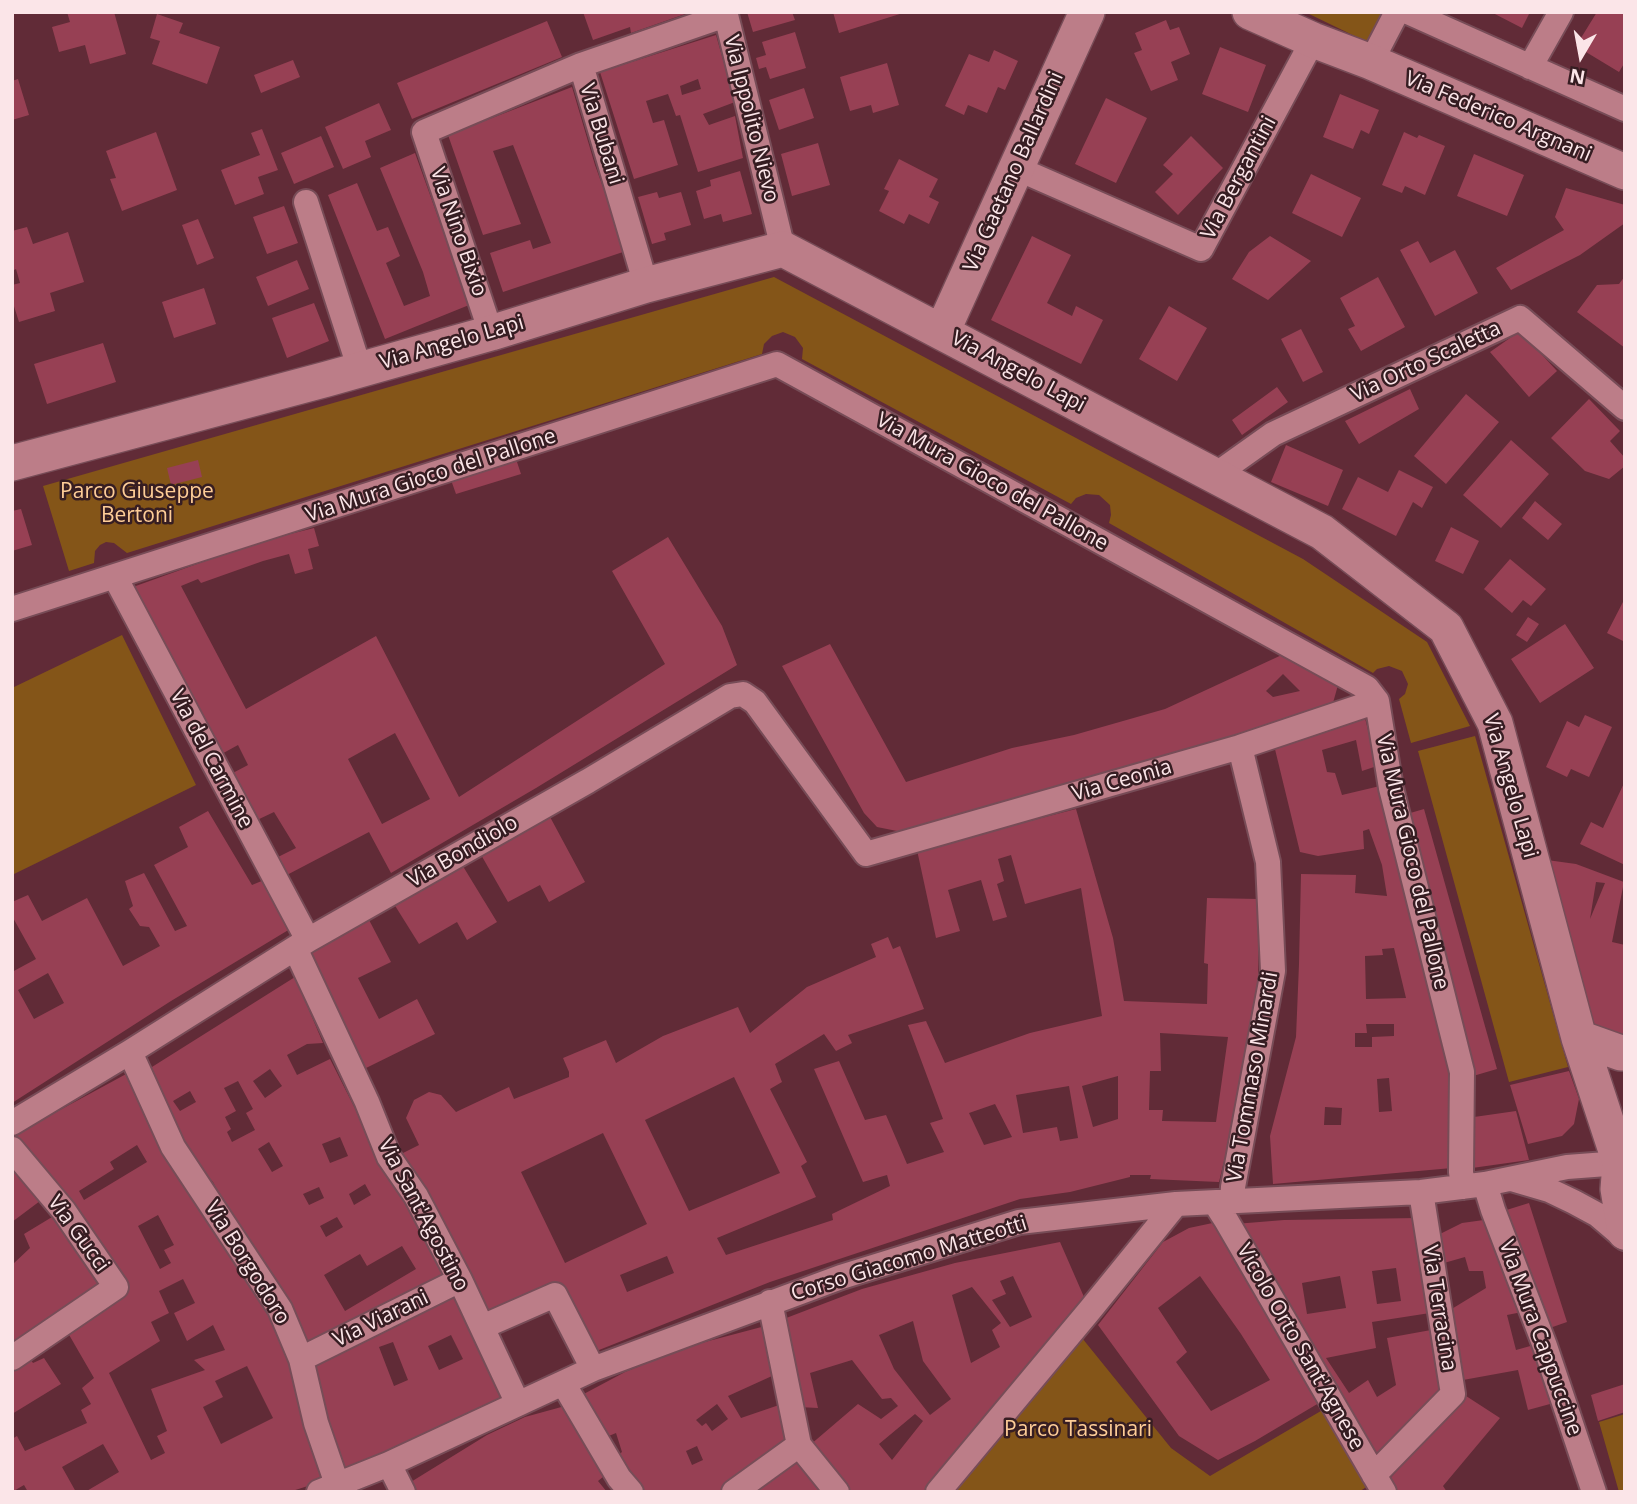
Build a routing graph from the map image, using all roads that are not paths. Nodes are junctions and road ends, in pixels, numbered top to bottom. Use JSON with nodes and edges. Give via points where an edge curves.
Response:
{"nodes":[{"id":1,"x":1087,"y":12,"type":"edge"},
{"id":2,"x":1251,"y":12,"type":"edge"},
{"id":3,"x":1397,"y":12,"type":"edge"},
{"id":4,"x":1408,"y":12,"type":"edge"},
{"id":5,"x":1561,"y":12,"type":"edge"},
{"id":6,"x":1312,"y":40,"type":"junction"},
{"id":7,"x":1371,"y":62,"type":"junction"},
{"id":8,"x":581,"y":65,"type":"junction"},
{"id":9,"x":1530,"y":67,"type":"junction"},
{"id":10,"x":1625,"y":109,"type":"edge"},
{"id":11,"x":424,"y":132,"type":"joint"},
{"id":12,"x":1016,"y":168,"type":"junction"},
{"id":13,"x":1625,"y":172,"type":"edge"},
{"id":14,"x":306,"y":202,"type":"dead end"},
{"id":15,"x":783,"y":249,"type":"junction"},
{"id":16,"x":646,"y":285,"type":"junction"},
{"id":17,"x":491,"y":332,"type":"junction"},
{"id":18,"x":942,"y":332,"type":"junction"},
{"id":19,"x":360,"y":370,"type":"junction"},
{"id":20,"x":1625,"y":408,"type":"edge"},
{"id":21,"x":12,"y":463,"type":"edge"},
{"id":22,"x":1214,"y":476,"type":"junction"},
{"id":23,"x":115,"y":577,"type":"junction"},
{"id":24,"x":12,"y":610,"type":"edge"},
{"id":25,"x":1377,"y":701,"type":"junction"},
{"id":26,"x":1240,"y":747,"type":"junction"},
{"id":27,"x":866,"y":854,"type":"joint"},
{"id":28,"x":301,"y":944,"type":"junction"},
{"id":29,"x":1579,"y":1038,"type":"junction"},
{"id":30,"x":130,"y":1052,"type":"junction"},
{"id":31,"x":1625,"y":1053,"type":"edge"},
{"id":32,"x":12,"y":1123,"type":"edge"},
{"id":33,"x":12,"y":1149,"type":"edge"},
{"id":34,"x":1623,"y":1162,"type":"edge"},
{"id":35,"x":1511,"y":1179,"type":"junction"},
{"id":36,"x":1474,"y":1186,"type":"junction"},
{"id":37,"x":1421,"y":1192,"type":"junction"},
{"id":38,"x":1224,"y":1202,"type":"junction"},
{"id":39,"x":1176,"y":1204,"type":"junction"},
{"id":40,"x":1625,"y":1232,"type":"edge"},
{"id":41,"x":1625,"y":1238,"type":"edge"},
{"id":42,"x":460,"y":1280,"type":"junction"},
{"id":43,"x":770,"y":1302,"type":"junction"},
{"id":44,"x":482,"y":1327,"type":"junction"},
{"id":45,"x":12,"y":1358,"type":"edge"},
{"id":46,"x":301,"y":1359,"type":"junction"},
{"id":47,"x":593,"y":1369,"type":"junction"},
{"id":48,"x":563,"y":1383,"type":"junction"},
{"id":49,"x":518,"y":1404,"type":"junction"},
{"id":50,"x":799,"y":1445,"type":"junction"},
{"id":51,"x":389,"y":1464,"type":"junction"},
{"id":52,"x":1379,"y":1484,"type":"edge"},
{"id":53,"x":328,"y":1488,"type":"edge"},
{"id":54,"x":403,"y":1492,"type":"edge"},
{"id":55,"x":631,"y":1492,"type":"edge"},
{"id":56,"x":734,"y":1492,"type":"edge"},
{"id":57,"x":837,"y":1492,"type":"edge"},
{"id":58,"x":938,"y":1492,"type":"edge"},
{"id":59,"x":1594,"y":1492,"type":"edge"}],
"edges":[{"from":1,"to":12,"type":"street","name":"Via Gaetano Ballardini"},
{"from":2,"to":6,"type":"street","name":"Via Federico Argnani"},
{"from":3,"to":7,"type":"street"},
{"from":4,"to":9,"type":"street"},
{"from":5,"to":9,"type":"street"},
{"from":6,"to":7,"type":"street","name":"Via Federico Argnani"},
{"from":6,"to":12,"type":"street","name":"Via Bergantini","via":[[1200,249]]},
{"from":7,"to":13,"type":"street","name":"Via Federico Argnani"},
{"from":8,"to":11,"type":"street","name":"Via Bubani"},
{"from":8,"to":15,"type":"street","name":"Via Ippolito Nievo","via":[[726,15]]},
{"from":8,"to":16,"type":"street","name":"Via Bubani"},
{"from":9,"to":10,"type":"street"},
{"from":11,"to":17,"type":"street","name":"Via Nino Bixio"},
{"from":12,"to":18,"type":"street","name":"Via Gaetano Ballardini"},
{"from":14,"to":19,"type":"street"},
{"from":15,"to":16,"type":"street","name":"Via Angelo Lapi"},
{"from":15,"to":18,"type":"street","name":"Via Angelo Lapi"},
{"from":16,"to":17,"type":"street","name":"Via Angelo Lapi"},
{"from":17,"to":19,"type":"street","name":"Via Angelo Lapi"},
{"from":18,"to":22,"type":"street","name":"Via Angelo Lapi"},
{"from":19,"to":21,"type":"street","name":"Via Angelo Lapi"},
{"from":20,"to":22,"type":"street","name":"Via Orto Scaletta","via":[[1520,318],[1273,434]]},
{"from":22,"to":29,"type":"street","name":"Via Angelo Lapi","via":[[1322,532],[1446,628],[1495,723]]},
{"from":23,"to":24,"type":"street","name":"Via Mura Gioco del Pallone"},
{"from":23,"to":25,"type":"street","name":"Via Mura Gioco del Pallone","via":[[777,364],[1367,688]]},
{"from":23,"to":28,"type":"street","name":"Via del Carmine"},
{"from":25,"to":26,"type":"street","name":"Via Ceonia"},
{"from":25,"to":36,"type":"street","name":"Via Mura Gioco del Pallone","via":[[1391,788],[1462,1072],[1461,1172]]},
{"from":26,"to":27,"type":"street","name":"Via Ceonia"},
{"from":26,"to":38,"type":"street","name":"Via Tommaso Minardi","via":[[1268,862],[1273,971],[1233,1187]]},
{"from":27,"to":28,"type":"street","name":"Via Bondiolo","via":[[755,702],[743,694],[730,695]]},
{"from":28,"to":30,"type":"street","name":"Via Bondiolo"},
{"from":28,"to":42,"type":"street","name":"Via Sant'Agostino","via":[[388,1157],[416,1196]]},
{"from":29,"to":31,"type":"street"},
{"from":29,"to":34,"type":"street","name":"Via Angelo Lapi"},
{"from":30,"to":32,"type":"street","name":"Via Bondiolo"},
{"from":30,"to":46,"type":"street","name":"Via Borgodoro","via":[[173,1147],[280,1309]]},
{"from":33,"to":45,"type":"street","name":"Via Gucci","via":[[64,1211],[116,1287]]},
{"from":34,"to":35,"type":"street","name":"Corso Giacomo Matteotti"},
{"from":34,"to":40,"type":"street","name":"Via Angelo Lapi","via":[[1618,1189]]},
{"from":35,"to":36,"type":"street","name":"Corso Giacomo Matteotti"},
{"from":35,"to":41,"type":"street","via":[[1574,1202]]},
{"from":36,"to":37,"type":"street","name":"Corso Giacomo Matteotti"},
{"from":36,"to":59,"type":"street","name":"Via Mura Cappuccine","via":[[1493,1210]]},
{"from":37,"to":38,"type":"street","name":"Corso Giacomo Matteotti"},
{"from":37,"to":52,"type":"street","name":"Via Terracina","via":[[1453,1395]]},
{"from":38,"to":39,"type":"street","name":"Corso Giacomo Matteotti"},
{"from":38,"to":52,"type":"street","name":"Vicolo Orto Sant'Agnese","via":[[1233,1231]]},
{"from":39,"to":43,"type":"street","name":"Corso Giacomo Matteotti","via":[[1019,1222]]},
{"from":39,"to":58,"type":"street"},
{"from":42,"to":44,"type":"street","name":"Via Sant'Agostino"},
{"from":42,"to":46,"type":"street","name":"Via Viarani"},
{"from":43,"to":47,"type":"street","name":"Corso Giacomo Matteotti"},
{"from":43,"to":50,"type":"street"},
{"from":44,"to":47,"type":"street","via":[[555,1296]]},
{"from":44,"to":49,"type":"street","name":"Via Sant'Agostino"},
{"from":46,"to":53,"type":"street","name":"Via Borgodoro"},
{"from":47,"to":48,"type":"street","name":"Corso Giacomo Matteotti"},
{"from":48,"to":49,"type":"street","name":"Corso Giacomo Matteotti"},
{"from":48,"to":55,"type":"street"},
{"from":49,"to":51,"type":"street","name":"Corso Giacomo Matteotti"},
{"from":50,"to":56,"type":"street"},
{"from":50,"to":57,"type":"street"},
{"from":51,"to":53,"type":"street","name":"Corso Giacomo Matteotti"},
{"from":51,"to":54,"type":"street"}]}
